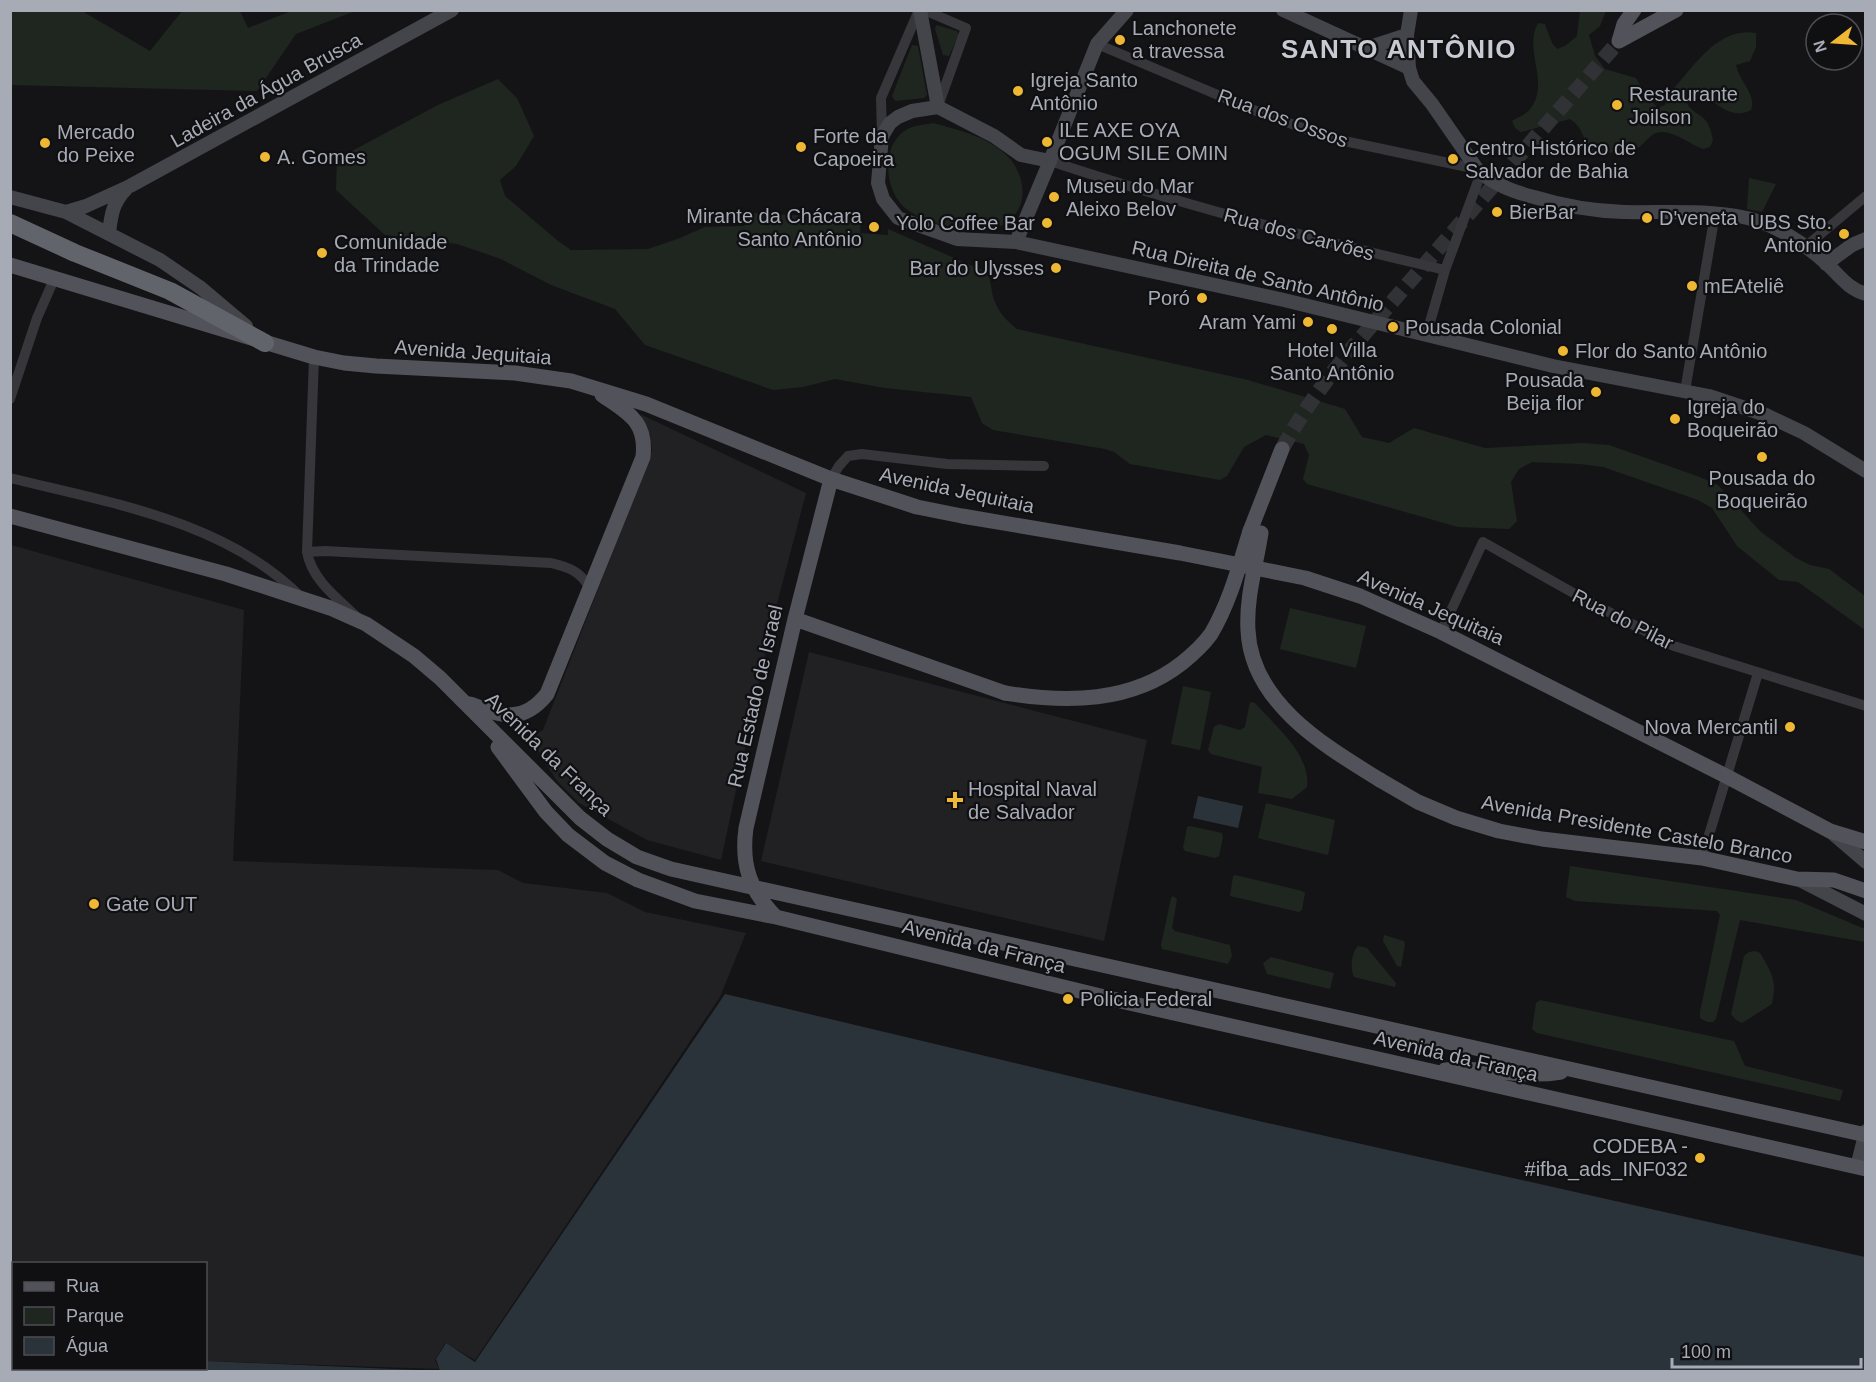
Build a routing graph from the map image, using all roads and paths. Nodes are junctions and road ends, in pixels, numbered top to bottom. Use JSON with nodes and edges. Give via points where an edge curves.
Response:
{"nodes":[{"id":1,"x":452,"y":10,"type":"edge"},
{"id":2,"x":921,"y":10,"type":"edge"},
{"id":3,"x":1127,"y":10,"type":"edge"},
{"id":4,"x":1283,"y":10,"type":"edge"},
{"id":5,"x":1411,"y":10,"type":"edge"},
{"id":6,"x":1634,"y":10,"type":"edge"},
{"id":7,"x":1676,"y":10,"type":"edge"},
{"id":8,"x":1407,"y":35,"type":"junction"},
{"id":9,"x":1097,"y":44,"type":"junction"},
{"id":10,"x":1367,"y":48,"type":"junction"},
{"id":11,"x":1408,"y":68,"type":"junction"},
{"id":12,"x":938,"y":106,"type":"junction"},
{"id":13,"x":882,"y":136,"type":"junction"},
{"id":14,"x":1050,"y":161,"type":"junction"},
{"id":15,"x":1479,"y":171,"type":"junction"},
{"id":16,"x":130,"y":186,"type":"junction"},
{"id":17,"x":1866,"y":196,"type":"edge"},
{"id":18,"x":10,"y":197,"type":"edge"},
{"id":19,"x":66,"y":212,"type":"junction"},
{"id":20,"x":1715,"y":214,"type":"junction"},
{"id":21,"x":10,"y":223,"type":"edge"},
{"id":22,"x":109,"y":233,"type":"junction"},
{"id":23,"x":1866,"y":239,"type":"edge"},
{"id":24,"x":1016,"y":242,"type":"junction"},
{"id":25,"x":1805,"y":247,"type":"junction"},
{"id":26,"x":1826,"y":264,"type":"junction"},
{"id":27,"x":10,"y":265,"type":"edge"},
{"id":28,"x":1445,"y":270,"type":"junction"},
{"id":29,"x":55,"y":278,"type":"junction"},
{"id":30,"x":1866,"y":294,"type":"edge"},
{"id":31,"x":1426,"y":336,"type":"junction"},
{"id":32,"x":266,"y":343,"type":"junction"},
{"id":33,"x":314,"y":357,"type":"junction"},
{"id":34,"x":589,"y":387,"type":"junction"},
{"id":35,"x":1685,"y":391,"type":"junction"},
{"id":36,"x":10,"y":399,"type":"edge"},
{"id":37,"x":1282,"y":449,"type":"tunnel mouth"},
{"id":38,"x":1044,"y":466,"type":"dead end"},
{"id":39,"x":1866,"y":471,"type":"edge"},
{"id":40,"x":10,"y":478,"type":"edge"},
{"id":41,"x":831,"y":479,"type":"junction"},
{"id":42,"x":10,"y":516,"type":"edge"},
{"id":43,"x":1255,"y":532,"type":"junction"},
{"id":44,"x":307,"y":552,"type":"junction"},
{"id":45,"x":589,"y":587,"type":"junction"},
{"id":46,"x":302,"y":598,"type":"junction"},
{"id":47,"x":795,"y":619,"type":"junction"},
{"id":48,"x":366,"y":624,"type":"junction"},
{"id":49,"x":1441,"y":632,"type":"junction"},
{"id":50,"x":1758,"y":673,"type":"junction"},
{"id":51,"x":464,"y":701,"type":"junction"},
{"id":52,"x":1866,"y":706,"type":"edge"},
{"id":53,"x":1726,"y":776,"type":"junction"},
{"id":54,"x":1830,"y":831,"type":"junction"},
{"id":55,"x":1866,"y":842,"type":"edge"},
{"id":56,"x":1702,"y":858,"type":"junction"},
{"id":57,"x":1866,"y":862,"type":"edge"},
{"id":58,"x":1797,"y":879,"type":"junction"},
{"id":59,"x":752,"y":887,"type":"junction"},
{"id":60,"x":1866,"y":891,"type":"edge"},
{"id":61,"x":1866,"y":914,"type":"edge"},
{"id":62,"x":776,"y":917,"type":"junction"},
{"id":63,"x":1571,"y":1070,"type":"junction"},
{"id":64,"x":1427,"y":1071,"type":"junction"},
{"id":65,"x":1865,"y":1134,"type":"edge"},
{"id":66,"x":1861,"y":1168,"type":"edge"}],
"edges":[{"from":1,"to":16,"type":"street","name":"Ladeira da Água Brusca"},
{"from":2,"to":12,"type":"street"},
{"from":2,"to":12,"type":"street","via":[[966,28]]},
{"from":2,"to":13,"type":"street","via":[[881,98]]},
{"from":3,"to":9,"type":"street"},
{"from":4,"to":10,"type":"street"},
{"from":5,"to":8,"type":"street"},
{"from":6,"to":7,"type":"main road","via":[[1619,41]]},
{"from":8,"to":10,"type":"street"},
{"from":8,"to":11,"type":"street"},
{"from":9,"to":14,"type":"street"},
{"from":9,"to":15,"type":"street","name":"Rua dos Ossos","via":[[1330,138]]},
{"from":10,"to":11,"type":"street"},
{"from":11,"to":15,"type":"street","via":[[1413,81]]},
{"from":12,"to":13,"type":"street","via":[[898,117]]},
{"from":12,"to":14,"type":"street","via":[[1021,155]]},
{"from":13,"to":24,"type":"street","name":"Rua Direita de Santo Antônio","via":[[878,183],[883,199],[898,218],[957,239]]},
{"from":14,"to":24,"type":"street"},
{"from":14,"to":28,"type":"street","name":"Rua dos Carvões","via":[[1258,224]]},
{"from":15,"to":20,"type":"street","via":[[1521,194],[1570,206]]},
{"from":15,"to":28,"type":"street"},
{"from":16,"to":19,"type":"street","name":"Ladeira da Água Brusca"},
{"from":16,"to":22,"type":"street","name":"Ladeira da Água Brusca","via":[[113,207]]},
{"from":17,"to":25,"type":"street"},
{"from":18,"to":19,"type":"street"},
{"from":19,"to":22,"type":"street"},
{"from":20,"to":25,"type":"street","via":[[1761,222]]},
{"from":20,"to":35,"type":"street"},
{"from":21,"to":32,"type":"highway","via":[[170,291]]},
{"from":22,"to":32,"type":"street","via":[[188,278]]},
{"from":23,"to":26,"type":"street"},
{"from":24,"to":31,"type":"street","name":"Rua Direita de Santo Antônio","via":[[1284,300]]},
{"from":25,"to":26,"type":"street"},
{"from":26,"to":30,"type":"street","via":[[1850,286]]},
{"from":27,"to":29,"type":"main road","name":"Avenida Jequitaia"},
{"from":28,"to":31,"type":"street"},
{"from":29,"to":32,"type":"main road","name":"Avenida Jequitaia"},
{"from":29,"to":36,"type":"street"},
{"from":31,"to":35,"type":"street","name":"Rua Direita de Santo Antônio"},
{"from":32,"to":33,"type":"main road","name":"Avenida Jequitaia"},
{"from":33,"to":34,"type":"main road","name":"Avenida Jequitaia","via":[[375,366],[515,373]]},
{"from":33,"to":44,"type":"street"},
{"from":34,"to":41,"type":"main road","name":"Avenida Jequitaia","via":[[646,404]]},
{"from":34,"to":45,"type":"main road","via":[[633,416],[644,446],[643,457]]},
{"from":35,"to":39,"type":"street","name":"Rua Direita de Santo Antônio","via":[[1766,415]]},
{"from":37,"to":43,"type":"main road","name":"Avenida Presidente Castelo Branco"},
{"from":38,"to":41,"type":"street","via":[[947,464],[862,454],[848,456]]},
{"from":40,"to":46,"type":"street","via":[[183,523],[270,569]]},
{"from":41,"to":47,"type":"main road","name":"Rua Estado de Israel"},
{"from":41,"to":49,"type":"main road","name":"Avenida Jequitaia","via":[[917,507],[1305,578],[1360,596]]},
{"from":42,"to":46,"type":"main road"},
{"from":43,"to":47,"type":"main road","name":"Avenida Presidente Castelo Branco","bridge":true,"via":[[1225,608],[1192,655],[1144,686],[1099,697],[1058,700],[1005,693]]},
{"from":43,"to":56,"type":"main road","name":"Avenida Presidente Castelo Branco","bridge":true,"via":[[1248,632],[1259,671],[1271,693],[1296,721],[1341,756],[1418,802],[1499,831]]},
{"from":44,"to":45,"type":"street","via":[[551,563],[574,570]]},
{"from":44,"to":48,"type":"street","via":[[316,576]]},
{"from":45,"to":51,"type":"main road","via":[[547,694],[539,704],[522,714],[507,715]]},
{"from":46,"to":48,"type":"main road"},
{"from":47,"to":59,"type":"main road","name":"Rua Estado de Israel","via":[[743,846]]},
{"from":48,"to":51,"type":"main road","via":[[414,656]]},
{"from":49,"to":50,"type":"street","name":"Rua do Pilar","via":[[1483,542],[1674,646]]},
{"from":49,"to":53,"type":"main road","name":"Avenida Jequitaia"},
{"from":50,"to":52,"type":"street","name":"Rua do Pilar"},
{"from":50,"to":53,"type":"street"},
{"from":51,"to":59,"type":"main road","name":"Avenida da França","via":[[566,805],[607,839],[637,857]]},
{"from":51,"to":62,"type":"main road","name":"Avenida da França","via":[[546,812],[568,835],[605,863],[695,901]]},
{"from":53,"to":54,"type":"main road","name":"Avenida Jequitaia"},
{"from":53,"to":56,"type":"street"},
{"from":54,"to":55,"type":"main road","name":"Avenida Jequitaia"},
{"from":54,"to":57,"type":"street"},
{"from":56,"to":58,"type":"main road","name":"Avenida Presidente Castelo Branco"},
{"from":58,"to":60,"type":"main road","name":"Avenida Presidente Castelo Branco","via":[[1834,880]]},
{"from":58,"to":61,"type":"street"},
{"from":59,"to":62,"type":"main road","name":"Rua Estado de Israel"},
{"from":59,"to":63,"type":"main road","name":"Avenida da França"},
{"from":62,"to":64,"type":"main road","name":"Avenida da França"},
{"from":63,"to":64,"type":"main road","via":[[1533,1075],[1457,1069]]},
{"from":63,"to":65,"type":"main road","name":"Avenida da França"},
{"from":64,"to":66,"type":"main road","name":"Avenida da França"},
{"from":65,"to":66,"type":"street"}]}
